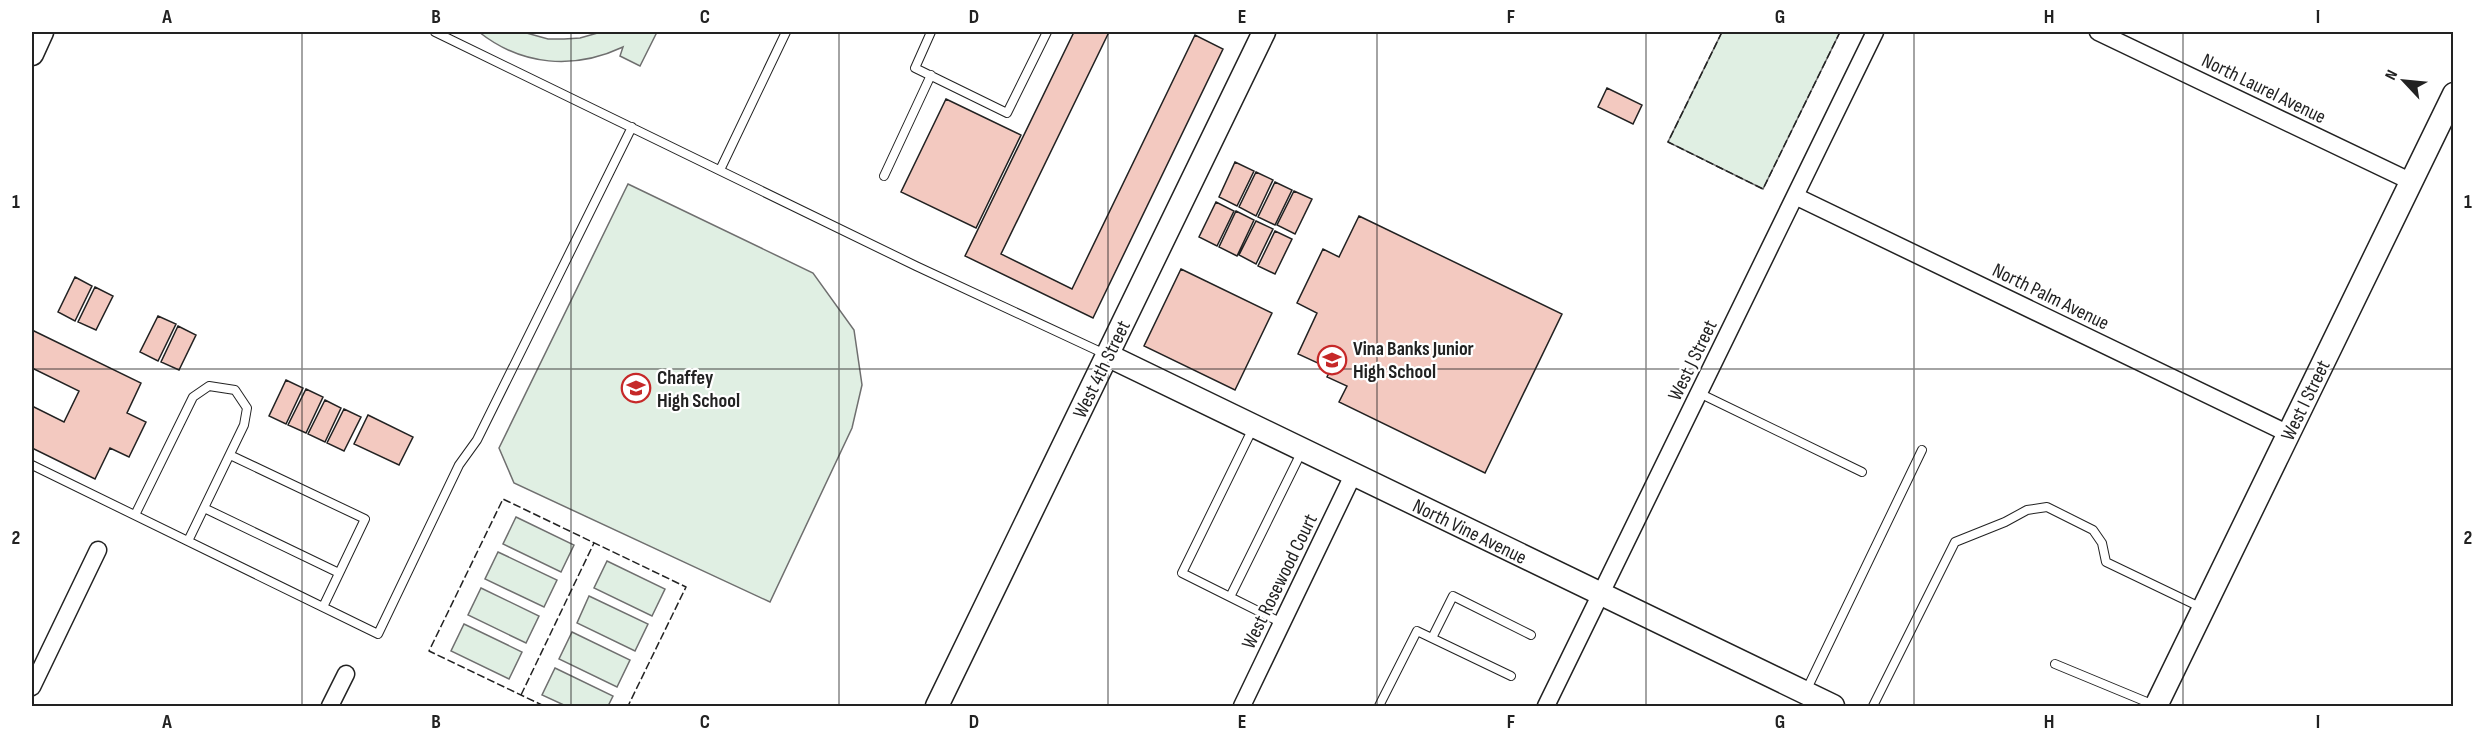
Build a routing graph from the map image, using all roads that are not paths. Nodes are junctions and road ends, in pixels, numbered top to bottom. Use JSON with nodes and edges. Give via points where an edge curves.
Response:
{"nodes":[{"id":1,"x":42,"y":32,"type":"edge"},
{"id":2,"x":435,"y":32,"type":"edge"},
{"id":3,"x":786,"y":32,"type":"edge"},
{"id":4,"x":932,"y":32,"type":"edge"},
{"id":5,"x":1047,"y":32,"type":"edge"},
{"id":6,"x":1875,"y":32,"type":"edge"},
{"id":7,"x":2098,"y":32,"type":"edge"},
{"id":8,"x":1260,"y":35,"type":"edge"},
{"id":9,"x":32,"y":54,"type":"edge"},
{"id":10,"x":931,"y":75,"type":"junction"},
{"id":11,"x":2454,"y":94,"type":"edge"},
{"id":12,"x":632,"y":127,"type":"junction"},
{"id":13,"x":720,"y":170,"type":"junction"},
{"id":14,"x":884,"y":177,"type":"dead end"},
{"id":15,"x":2412,"y":182,"type":"junction"},
{"id":16,"x":1796,"y":196,"type":"junction"},
{"id":17,"x":1107,"y":355,"type":"junction"},
{"id":18,"x":1699,"y":393,"type":"junction"},
{"id":19,"x":1254,"y":426,"type":"junction"},
{"id":20,"x":2289,"y":434,"type":"junction"},
{"id":21,"x":1303,"y":449,"type":"junction"},
{"id":22,"x":1922,"y":450,"type":"dead end"},
{"id":23,"x":230,"y":454,"type":"junction"},
{"id":24,"x":32,"y":465,"type":"edge"},
{"id":25,"x":1862,"y":472,"type":"dead end"},
{"id":26,"x":1354,"y":473,"type":"junction"},
{"id":27,"x":204,"y":508,"type":"junction"},
{"id":28,"x":135,"y":515,"type":"junction"},
{"id":29,"x":188,"y":541,"type":"junction"},
{"id":30,"x":98,"y":550,"type":"dead end"},
{"id":31,"x":339,"y":573,"type":"junction"},
{"id":32,"x":1600,"y":595,"type":"junction"},
{"id":33,"x":1230,"y":597,"type":"junction"},
{"id":34,"x":322,"y":607,"type":"junction"},
{"id":35,"x":2202,"y":608,"type":"junction"},
{"id":36,"x":1282,"y":623,"type":"junction"},
{"id":37,"x":1531,"y":635,"type":"dead end"},
{"id":38,"x":1432,"y":638,"type":"junction"},
{"id":39,"x":2055,"y":664,"type":"dead end"},
{"id":40,"x":346,"y":674,"type":"dead end"},
{"id":41,"x":1511,"y":676,"type":"dead end"},
{"id":42,"x":32,"y":687,"type":"edge"},
{"id":43,"x":1805,"y":693,"type":"junction"},
{"id":44,"x":330,"y":706,"type":"edge"},
{"id":45,"x":937,"y":706,"type":"edge"},
{"id":46,"x":1242,"y":706,"type":"edge"},
{"id":47,"x":1379,"y":706,"type":"edge"},
{"id":48,"x":1546,"y":706,"type":"edge"},
{"id":49,"x":1833,"y":706,"type":"edge"},
{"id":50,"x":1873,"y":706,"type":"edge"},
{"id":51,"x":2156,"y":706,"type":"edge"}],
"edges":[{"from":1,"to":9,"type":"street"},
{"from":2,"to":12,"type":"lane"},
{"from":3,"to":13,"type":"lane"},
{"from":4,"to":10,"type":"lane","via":[[915,68]]},
{"from":5,"to":10,"type":"lane","via":[[1007,112]]},
{"from":6,"to":16,"type":"street","name":"West J Street"},
{"from":7,"to":15,"type":"street","name":"North Laurel Avenue"},
{"from":8,"to":17,"type":"street","name":"West 4th Street"},
{"from":10,"to":14,"type":"lane"},
{"from":11,"to":15,"type":"street","name":"West I Street"},
{"from":12,"to":13,"type":"lane"},
{"from":12,"to":34,"type":"lane","via":[[477,440],[459,465],[378,634]]},
{"from":13,"to":17,"type":"lane"},
{"from":15,"to":20,"type":"street","name":"West I Street"},
{"from":16,"to":18,"type":"street","name":"West J Street"},
{"from":16,"to":20,"type":"street","name":"North Palm Avenue"},
{"from":17,"to":19,"type":"street","name":"North Vine Avenue"},
{"from":17,"to":45,"type":"street","name":"West 4th Street"},
{"from":18,"to":25,"type":"lane"},
{"from":18,"to":32,"type":"street","name":"West J Street"},
{"from":19,"to":21,"type":"street","name":"North Vine Avenue"},
{"from":19,"to":33,"type":"lane","via":[[1182,573]]},
{"from":20,"to":35,"type":"street","name":"West I Street"},
{"from":21,"to":26,"type":"street","name":"North Vine Avenue"},
{"from":21,"to":33,"type":"lane"},
{"from":22,"to":43,"type":"lane"},
{"from":23,"to":27,"type":"lane"},
{"from":23,"to":28,"type":"lane","via":[[244,426],[247,408],[235,390],[209,386],[193,397]]},
{"from":23,"to":31,"type":"lane","via":[[364,519]]},
{"from":24,"to":28,"type":"lane"},
{"from":26,"to":32,"type":"street","name":"North Vine Avenue"},
{"from":26,"to":36,"type":"street","name":"West Rosewood Court"},
{"from":27,"to":29,"type":"lane"},
{"from":27,"to":31,"type":"lane"},
{"from":28,"to":29,"type":"lane"},
{"from":29,"to":34,"type":"lane"},
{"from":30,"to":42,"type":"street"},
{"from":31,"to":34,"type":"lane"},
{"from":32,"to":43,"type":"street","name":"North Vine Avenue"},
{"from":32,"to":48,"type":"street","name":"West J Street"},
{"from":33,"to":36,"type":"lane"},
{"from":35,"to":50,"type":"lane","via":[[2106,562],[2102,543],[2093,530],[2047,507],[2027,510],[1955,542]]},
{"from":35,"to":51,"type":"street","name":"West I Street"},
{"from":36,"to":46,"type":"street","name":"West Rosewood Court"},
{"from":37,"to":38,"type":"lane","via":[[1453,596]]},
{"from":38,"to":41,"type":"lane"},
{"from":38,"to":47,"type":"lane","via":[[1417,631]]},
{"from":39,"to":51,"type":"lane"},
{"from":40,"to":44,"type":"street"},
{"from":43,"to":49,"type":"street","name":"North Vine Avenue"}]}
